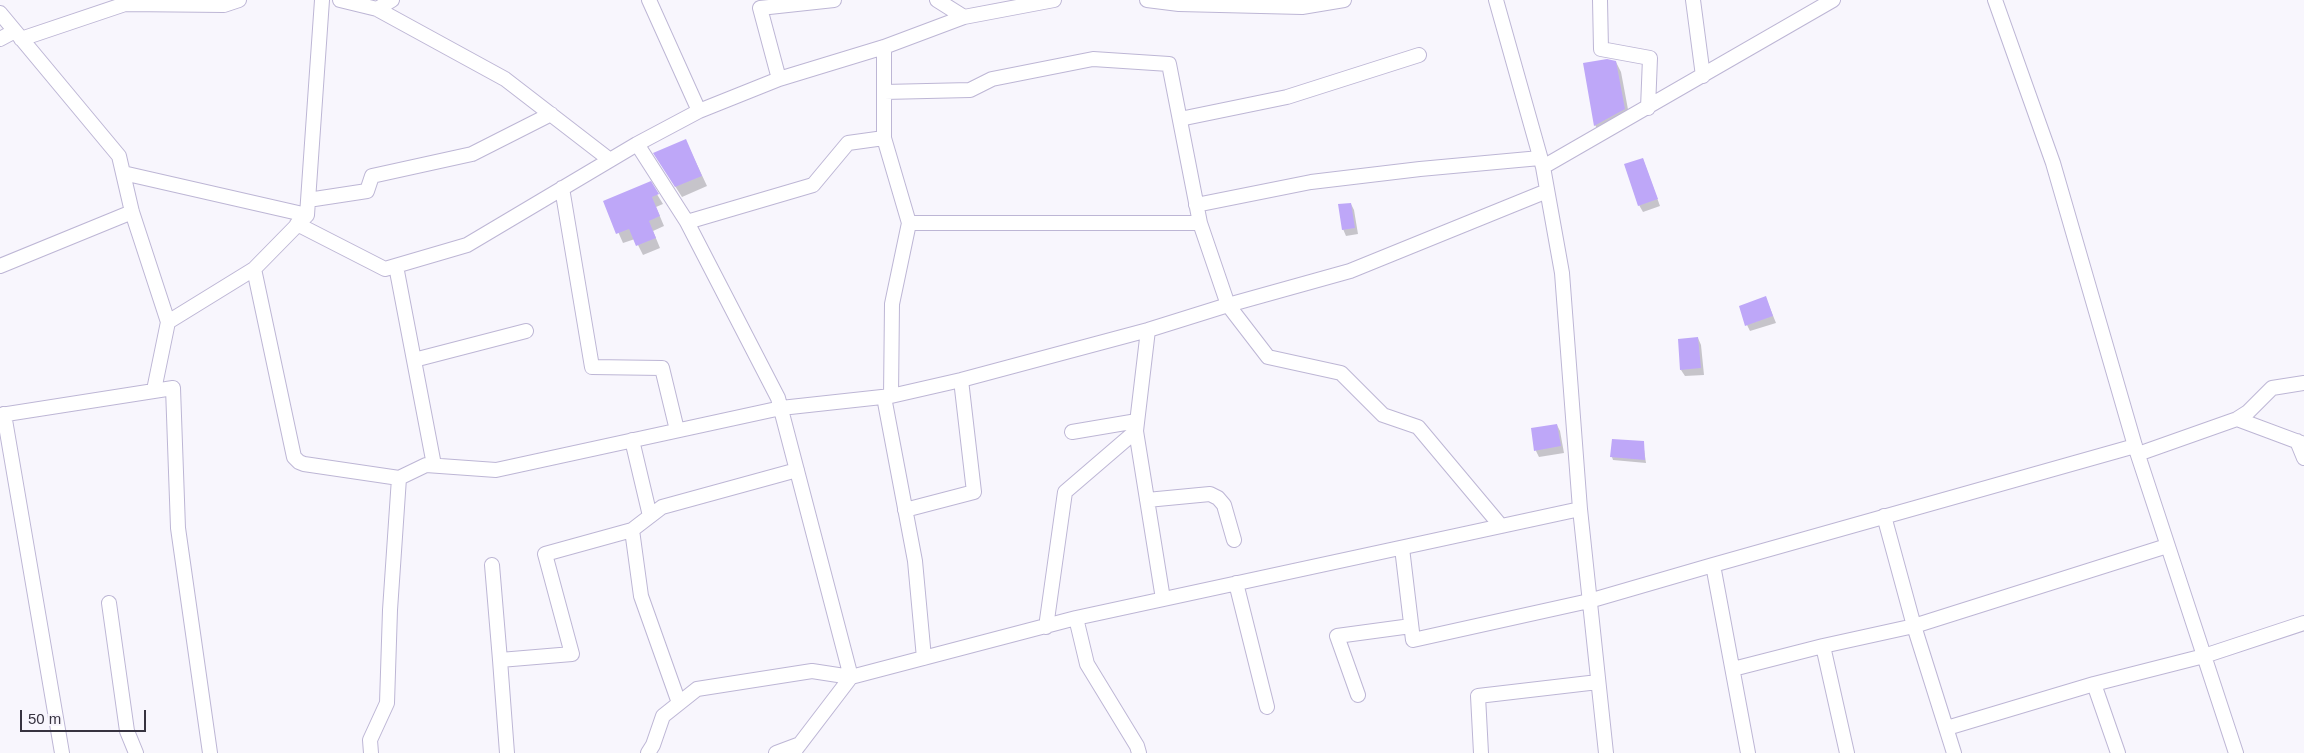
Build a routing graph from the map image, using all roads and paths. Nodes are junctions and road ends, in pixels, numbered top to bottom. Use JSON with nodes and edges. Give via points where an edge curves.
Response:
{"nodes":[{"id":1,"x":239,"y":0,"type":"edge"},
{"id":2,"x":322,"y":0,"type":"edge"},
{"id":3,"x":340,"y":0,"type":"edge"},
{"id":4,"x":392,"y":0,"type":"edge"},
{"id":5,"x":649,"y":0,"type":"edge"},
{"id":6,"x":834,"y":0,"type":"edge"},
{"id":7,"x":937,"y":0,"type":"edge"},
{"id":8,"x":1054,"y":0,"type":"edge"},
{"id":9,"x":1147,"y":0,"type":"edge"},
{"id":10,"x":1344,"y":0,"type":"edge"},
{"id":11,"x":1496,"y":0,"type":"edge"},
{"id":12,"x":1600,"y":0,"type":"edge"},
{"id":13,"x":1692,"y":0,"type":"edge"},
{"id":14,"x":1834,"y":0,"type":"edge"},
{"id":15,"x":1995,"y":0,"type":"edge"},
{"id":16,"x":377,"y":9,"type":"junction"},
{"id":17,"x":0,"y":13,"type":"edge"},
{"id":18,"x":964,"y":17,"type":"junction"},
{"id":19,"x":18,"y":35,"type":"junction"},
{"id":20,"x":0,"y":39,"type":"edge"},
{"id":21,"x":884,"y":47,"type":"junction"},
{"id":22,"x":1419,"y":55,"type":"dead end"},
{"id":23,"x":1703,"y":76,"type":"junction"},
{"id":24,"x":779,"y":79,"type":"junction"},
{"id":25,"x":884,"y":92,"type":"junction"},
{"id":26,"x":1648,"y":108,"type":"junction"},
{"id":27,"x":699,"y":111,"type":"junction"},
{"id":28,"x":550,"y":114,"type":"junction"},
{"id":29,"x":1180,"y":119,"type":"junction"},
{"id":30,"x":884,"y":138,"type":"junction"},
{"id":31,"x":637,"y":144,"type":"junction"},
{"id":32,"x":610,"y":160,"type":"junction"},
{"id":33,"x":1542,"y":163,"type":"junction"},
{"id":34,"x":123,"y":173,"type":"junction"},
{"id":35,"x":562,"y":188,"type":"junction"},
{"id":36,"x":1547,"y":191,"type":"junction"},
{"id":37,"x":308,"y":200,"type":"junction"},
{"id":38,"x":1196,"y":205,"type":"junction"},
{"id":39,"x":132,"y":212,"type":"junction"},
{"id":40,"x":302,"y":220,"type":"junction"},
{"id":41,"x":687,"y":222,"type":"junction"},
{"id":42,"x":909,"y":223,"type":"junction"},
{"id":43,"x":1200,"y":223,"type":"junction"},
{"id":44,"x":0,"y":266,"type":"edge"},
{"id":45,"x":396,"y":266,"type":"junction"},
{"id":46,"x":254,"y":269,"type":"junction"},
{"id":47,"x":1228,"y":304,"type":"junction"},
{"id":48,"x":168,"y":322,"type":"junction"},
{"id":49,"x":1148,"y":330,"type":"junction"},
{"id":50,"x":526,"y":331,"type":"dead end"},
{"id":51,"x":414,"y":360,"type":"junction"},
{"id":52,"x":961,"y":380,"type":"junction"},
{"id":53,"x":2304,"y":383,"type":"edge"},
{"id":54,"x":154,"y":390,"type":"junction"},
{"id":55,"x":888,"y":397,"type":"junction"},
{"id":56,"x":781,"y":408,"type":"junction"},
{"id":57,"x":2,"y":414,"type":"edge"},
{"id":58,"x":2237,"y":419,"type":"junction"},
{"id":59,"x":1137,"y":426,"type":"junction"},
{"id":60,"x":678,"y":430,"type":"junction"},
{"id":61,"x":1072,"y":432,"type":"dead end"},
{"id":62,"x":632,"y":440,"type":"junction"},
{"id":63,"x":2300,"y":442,"type":"edge"},
{"id":64,"x":2136,"y":450,"type":"junction"},
{"id":65,"x":2304,"y":458,"type":"edge"},
{"id":66,"x":434,"y":466,"type":"junction"},
{"id":67,"x":798,"y":470,"type":"junction"},
{"id":68,"x":399,"y":478,"type":"junction"},
{"id":69,"x":1147,"y":500,"type":"junction"},
{"id":70,"x":1580,"y":509,"type":"junction"},
{"id":71,"x":905,"y":510,"type":"junction"},
{"id":72,"x":650,"y":516,"type":"junction"},
{"id":73,"x":1884,"y":516,"type":"junction"},
{"id":74,"x":1502,"y":526,"type":"junction"},
{"id":75,"x":632,"y":530,"type":"junction"},
{"id":76,"x":1234,"y":540,"type":"dead end"},
{"id":77,"x":2167,"y":546,"type":"junction"},
{"id":78,"x":1402,"y":548,"type":"junction"},
{"id":79,"x":1713,"y":564,"type":"junction"},
{"id":80,"x":492,"y":565,"type":"dead end"},
{"id":81,"x":1236,"y":584,"type":"junction"},
{"id":82,"x":1163,"y":599,"type":"junction"},
{"id":83,"x":1589,"y":600,"type":"junction"},
{"id":84,"x":109,"y":603,"type":"dead end"},
{"id":85,"x":1076,"y":618,"type":"junction"},
{"id":86,"x":2304,"y":624,"type":"edge"},
{"id":87,"x":1411,"y":626,"type":"junction"},
{"id":88,"x":1914,"y":626,"type":"junction"},
{"id":89,"x":1046,"y":627,"type":"junction"},
{"id":90,"x":1823,"y":646,"type":"junction"},
{"id":91,"x":2204,"y":656,"type":"junction"},
{"id":92,"x":924,"y":658,"type":"junction"},
{"id":93,"x":500,"y":660,"type":"junction"},
{"id":94,"x":1733,"y":669,"type":"junction"},
{"id":95,"x":851,"y":677,"type":"junction"},
{"id":96,"x":1598,"y":682,"type":"junction"},
{"id":97,"x":2094,"y":684,"type":"junction"},
{"id":98,"x":1358,"y":695,"type":"dead end"},
{"id":99,"x":679,"y":703,"type":"junction"},
{"id":100,"x":1267,"y":707,"type":"dead end"},
{"id":101,"x":1947,"y":728,"type":"junction"},
{"id":102,"x":797,"y":748,"type":"edge"},
{"id":103,"x":62,"y":753,"type":"edge"},
{"id":104,"x":136,"y":753,"type":"edge"},
{"id":105,"x":210,"y":753,"type":"edge"},
{"id":106,"x":371,"y":753,"type":"edge"},
{"id":107,"x":507,"y":753,"type":"edge"},
{"id":108,"x":648,"y":753,"type":"edge"},
{"id":109,"x":776,"y":753,"type":"edge"},
{"id":110,"x":1139,"y":753,"type":"edge"},
{"id":111,"x":1481,"y":753,"type":"edge"},
{"id":112,"x":1606,"y":753,"type":"edge"},
{"id":113,"x":1748,"y":753,"type":"edge"},
{"id":114,"x":1847,"y":753,"type":"edge"},
{"id":115,"x":1954,"y":753,"type":"edge"},
{"id":116,"x":2118,"y":753,"type":"edge"},
{"id":117,"x":2236,"y":753,"type":"edge"}],
"edges":[{"from":1,"to":19,"type":"street","via":[[224,5],[125,4]]},
{"from":2,"to":37,"type":"street"},
{"from":3,"to":16,"type":"street"},
{"from":4,"to":16,"type":"street"},
{"from":5,"to":27,"type":"street"},
{"from":6,"to":24,"type":"street","via":[[760,8]]},
{"from":7,"to":18,"type":"street"},
{"from":8,"to":18,"type":"street"},
{"from":9,"to":10,"type":"street","via":[[1179,4],[1302,7]]},
{"from":11,"to":33,"type":"street"},
{"from":12,"to":26,"type":"street","via":[[1601,49],[1650,58]]},
{"from":13,"to":23,"type":"street"},
{"from":14,"to":23,"type":"street"},
{"from":15,"to":64,"type":"street","via":[[2053,163]]},
{"from":16,"to":28,"type":"street","via":[[505,79]]},
{"from":17,"to":19,"type":"street"},
{"from":18,"to":21,"type":"street"},
{"from":19,"to":20,"type":"street"},
{"from":19,"to":34,"type":"street","via":[[120,156]]},
{"from":21,"to":24,"type":"street"},
{"from":21,"to":25,"type":"street"},
{"from":22,"to":29,"type":"street","via":[[1287,97]]},
{"from":23,"to":26,"type":"street"},
{"from":24,"to":27,"type":"street"},
{"from":25,"to":29,"type":"street","via":[[970,90],[992,78],[1093,59],[1169,64]]},
{"from":25,"to":30,"type":"street"},
{"from":26,"to":33,"type":"street"},
{"from":27,"to":31,"type":"street"},
{"from":28,"to":32,"type":"street"},
{"from":28,"to":37,"type":"street","via":[[472,154],[372,176],[367,191]]},
{"from":29,"to":38,"type":"street"},
{"from":30,"to":41,"type":"street","via":[[848,143],[813,185]]},
{"from":30,"to":42,"type":"street"},
{"from":31,"to":32,"type":"street"},
{"from":31,"to":41,"type":"street"},
{"from":32,"to":35,"type":"street"},
{"from":33,"to":36,"type":"street"},
{"from":33,"to":38,"type":"street","via":[[1420,169],[1311,182]]},
{"from":34,"to":39,"type":"street"},
{"from":34,"to":40,"type":"street"},
{"from":35,"to":45,"type":"street","via":[[467,245]]},
{"from":35,"to":60,"type":"street","via":[[592,367],[662,368]]},
{"from":36,"to":47,"type":"street","via":[[1350,271]]},
{"from":36,"to":70,"type":"street","via":[[1562,273]]},
{"from":37,"to":40,"type":"street"},
{"from":38,"to":43,"type":"street"},
{"from":39,"to":44,"type":"street"},
{"from":39,"to":48,"type":"street"},
{"from":40,"to":45,"type":"street","via":[[385,269]]},
{"from":40,"to":46,"type":"street"},
{"from":41,"to":56,"type":"street"},
{"from":42,"to":43,"type":"street"},
{"from":42,"to":55,"type":"street","via":[[892,304]]},
{"from":43,"to":47,"type":"street"},
{"from":45,"to":51,"type":"street"},
{"from":46,"to":48,"type":"street"},
{"from":46,"to":68,"type":"street","via":[[294,457],[304,464]]},
{"from":47,"to":49,"type":"street"},
{"from":47,"to":74,"type":"street","via":[[1268,357],[1341,374],[1383,415],[1418,427]]},
{"from":48,"to":54,"type":"street"},
{"from":49,"to":52,"type":"street"},
{"from":49,"to":59,"type":"street"},
{"from":50,"to":51,"type":"street"},
{"from":51,"to":66,"type":"street"},
{"from":52,"to":55,"type":"street"},
{"from":52,"to":71,"type":"street","via":[[974,492]]},
{"from":53,"to":58,"type":"street","via":[[2272,388]]},
{"from":54,"to":57,"type":"street"},
{"from":54,"to":105,"type":"street","via":[[173,388],[178,528]]},
{"from":55,"to":56,"type":"street"},
{"from":55,"to":71,"type":"street"},
{"from":56,"to":60,"type":"street"},
{"from":56,"to":67,"type":"street"},
{"from":57,"to":103,"type":"street"},
{"from":58,"to":63,"type":"street"},
{"from":58,"to":64,"type":"street"},
{"from":59,"to":61,"type":"street"},
{"from":59,"to":69,"type":"street"},
{"from":59,"to":89,"type":"street","via":[[1066,492]]},
{"from":60,"to":62,"type":"street"},
{"from":62,"to":66,"type":"street","via":[[496,470]]},
{"from":62,"to":72,"type":"street"},
{"from":63,"to":65,"type":"street"},
{"from":64,"to":73,"type":"street"},
{"from":64,"to":77,"type":"street"},
{"from":66,"to":68,"type":"street","via":[[426,465]]},
{"from":67,"to":72,"type":"street","via":[[662,507]]},
{"from":67,"to":95,"type":"street"},
{"from":68,"to":106,"type":"street","via":[[387,703],[370,740]]},
{"from":69,"to":76,"type":"street","via":[[1210,494],[1224,505]]},
{"from":69,"to":82,"type":"street"},
{"from":70,"to":74,"type":"street"},
{"from":70,"to":83,"type":"street"},
{"from":71,"to":92,"type":"street"},
{"from":72,"to":75,"type":"street"},
{"from":73,"to":79,"type":"street"},
{"from":73,"to":88,"type":"street"},
{"from":74,"to":78,"type":"street"},
{"from":75,"to":93,"type":"street","via":[[545,554],[572,654]]},
{"from":75,"to":99,"type":"street","via":[[641,596]]},
{"from":77,"to":88,"type":"street"},
{"from":77,"to":91,"type":"street"},
{"from":78,"to":81,"type":"street"},
{"from":78,"to":87,"type":"street"},
{"from":79,"to":83,"type":"street"},
{"from":79,"to":94,"type":"street"},
{"from":80,"to":93,"type":"street"},
{"from":81,"to":82,"type":"street"},
{"from":81,"to":100,"type":"street"},
{"from":82,"to":85,"type":"street"},
{"from":83,"to":87,"type":"street","via":[[1413,640]]},
{"from":83,"to":96,"type":"street"},
{"from":84,"to":104,"type":"street","via":[[127,731]]},
{"from":85,"to":89,"type":"street"},
{"from":85,"to":110,"type":"street","via":[[1087,664]]},
{"from":86,"to":91,"type":"street"},
{"from":87,"to":98,"type":"street","via":[[1337,636]]},
{"from":88,"to":90,"type":"street"},
{"from":88,"to":101,"type":"street"},
{"from":89,"to":92,"type":"street"},
{"from":90,"to":94,"type":"street"},
{"from":90,"to":114,"type":"street"},
{"from":91,"to":97,"type":"street"},
{"from":91,"to":117,"type":"street"},
{"from":92,"to":95,"type":"street"},
{"from":93,"to":107,"type":"street"},
{"from":94,"to":113,"type":"street"},
{"from":95,"to":99,"type":"street","via":[[812,671],[697,689]]},
{"from":95,"to":102,"type":"street"},
{"from":96,"to":111,"type":"street","via":[[1478,696]]},
{"from":96,"to":112,"type":"street"},
{"from":97,"to":101,"type":"street"},
{"from":97,"to":116,"type":"street"},
{"from":99,"to":108,"type":"street","via":[[663,716]]},
{"from":101,"to":115,"type":"street"},
{"from":102,"to":109,"type":"street"}]}
